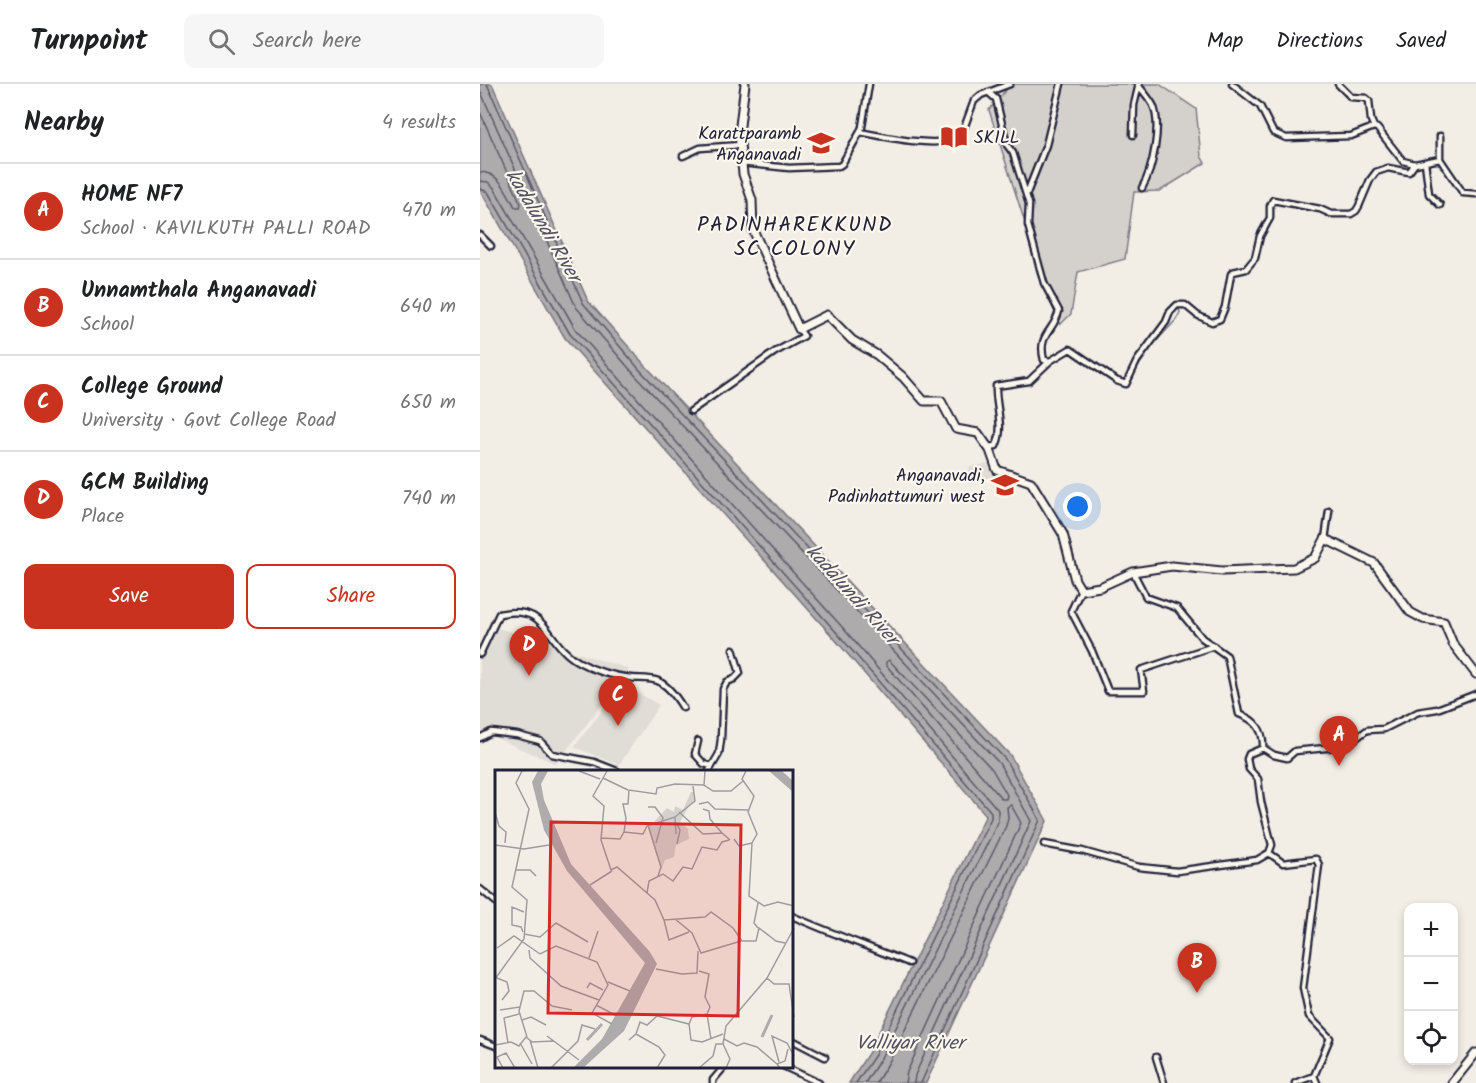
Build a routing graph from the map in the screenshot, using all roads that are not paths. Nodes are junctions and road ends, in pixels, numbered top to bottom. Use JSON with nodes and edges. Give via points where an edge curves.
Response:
{"nodes":[{"id":1,"x":746,"y":84,"type":"edge"},
{"id":2,"x":868,"y":84,"type":"edge"},
{"id":3,"x":1010,"y":84,"type":"edge"},
{"id":4,"x":1061,"y":84,"type":"edge"},
{"id":5,"x":1232,"y":84,"type":"edge"},
{"id":6,"x":1338,"y":84,"type":"edge"},
{"id":7,"x":1138,"y":85,"type":"edge"},
{"id":8,"x":988,"y":92,"type":"junction"},
{"id":9,"x":1374,"y":127,"type":"junction"},
{"id":10,"x":860,"y":132,"type":"junction"},
{"id":11,"x":1133,"y":135,"type":"dead end"},
{"id":12,"x":1440,"y":136,"type":"dead end"},
{"id":13,"x":741,"y":145,"type":"junction"},
{"id":14,"x":683,"y":156,"type":"dead end"},
{"id":15,"x":1440,"y":159,"type":"junction"},
{"id":16,"x":1425,"y":162,"type":"junction"},
{"id":17,"x":741,"y":163,"type":"junction"},
{"id":18,"x":1415,"y":164,"type":"junction"},
{"id":19,"x":1142,"y":188,"type":"dead end"},
{"id":20,"x":1026,"y":191,"type":"junction"},
{"id":21,"x":1476,"y":194,"type":"edge"},
{"id":22,"x":1440,"y":206,"type":"dead end"},
{"id":23,"x":480,"y":235,"type":"edge"},
{"id":24,"x":491,"y":246,"type":"dead end"},
{"id":25,"x":799,"y":329,"type":"junction"},
{"id":26,"x":1050,"y":361,"type":"junction"},
{"id":27,"x":691,"y":411,"type":"dead end"},
{"id":28,"x":987,"y":447,"type":"junction"},
{"id":29,"x":1329,"y":512,"type":"dead end"},
{"id":30,"x":1325,"y":539,"type":"junction"},
{"id":31,"x":1134,"y":572,"type":"junction"},
{"id":32,"x":1081,"y":590,"type":"junction"},
{"id":33,"x":1214,"y":646,"type":"junction"},
{"id":34,"x":733,"y":649,"type":"dead end"},
{"id":35,"x":480,"y":654,"type":"edge"},
{"id":36,"x":1476,"y":674,"type":"edge"},
{"id":37,"x":1476,"y":694,"type":"edge"},
{"id":38,"x":683,"y":708,"type":"dead end"},
{"id":39,"x":480,"y":738,"type":"edge"},
{"id":40,"x":698,"y":741,"type":"dead end"},
{"id":41,"x":1263,"y":748,"type":"junction"},
{"id":42,"x":711,"y":768,"type":"edge"},
{"id":43,"x":614,"y":770,"type":"edge"},
{"id":44,"x":1044,"y":844,"type":"dead end"},
{"id":45,"x":1269,"y":853,"type":"junction"},
{"id":46,"x":480,"y":889,"type":"edge"},
{"id":47,"x":495,"y":901,"type":"edge"},
{"id":48,"x":794,"y":917,"type":"edge"},
{"id":49,"x":909,"y":963,"type":"dead end"},
{"id":50,"x":480,"y":1040,"type":"edge"},
{"id":51,"x":794,"y":1041,"type":"edge"},
{"id":52,"x":495,"y":1046,"type":"edge"},
{"id":53,"x":1476,"y":1053,"type":"edge"},
{"id":54,"x":825,"y":1057,"type":"dead end"},
{"id":55,"x":1156,"y":1057,"type":"dead end"},
{"id":56,"x":722,"y":1068,"type":"edge"},
{"id":57,"x":787,"y":1068,"type":"edge"},
{"id":58,"x":1314,"y":1076,"type":"junction"},
{"id":59,"x":713,"y":1083,"type":"edge"},
{"id":60,"x":819,"y":1083,"type":"edge"},
{"id":61,"x":1164,"y":1083,"type":"edge"},
{"id":62,"x":1295,"y":1083,"type":"edge"},
{"id":63,"x":1317,"y":1083,"type":"edge"},
{"id":64,"x":1452,"y":1083,"type":"edge"}],
"edges":[{"from":1,"to":13,"type":"main road"},
{"from":2,"to":10,"type":"street"},
{"from":3,"to":8,"type":"street"},
{"from":4,"to":20,"type":"street","via":[[1046,145]]},
{"from":5,"to":9,"type":"street","via":[[1256,101],[1273,132],[1281,137],[1351,136]]},
{"from":6,"to":9,"type":"street","via":[[1351,96],[1369,101]]},
{"from":7,"to":11,"type":"street"},
{"from":7,"to":19,"type":"street","via":[[1156,113],[1154,159]]},
{"from":8,"to":10,"type":"street","via":[[974,101],[960,139],[939,143]]},
{"from":8,"to":20,"type":"street","via":[[996,99]]},
{"from":9,"to":18,"type":"street","via":[[1402,162]]},
{"from":10,"to":17,"type":"street","via":[[839,166],[789,168]]},
{"from":12,"to":15,"type":"street"},
{"from":13,"to":14,"type":"street","via":[[700,148]]},
{"from":13,"to":17,"type":"main road"},
{"from":15,"to":16,"type":"street"},
{"from":15,"to":21,"type":"street","via":[[1463,193]]},
{"from":16,"to":18,"type":"street"},
{"from":16,"to":22,"type":"street","via":[[1429,194]]},
{"from":17,"to":25,"type":"main road","via":[[752,200],[756,239]]},
{"from":18,"to":26,"type":"street","via":[[1409,172],[1388,168],[1376,172],[1356,211],[1351,213],[1331,214],[1273,200],[1255,258],[1246,268],[1231,274],[1220,319],[1212,322],[1185,305],[1177,305],[1137,361],[1126,384],[1070,349]]},
{"from":20,"to":26,"type":"street","via":[[1031,239],[1044,283],[1059,311],[1041,348],[1044,360]]},
{"from":23,"to":24,"type":"street"},
{"from":25,"to":27,"type":"street","via":[[804,336]]},
{"from":25,"to":28,"type":"main road","via":[[827,315],[852,340],[903,377],[924,401],[941,401],[956,429],[978,433]]},
{"from":26,"to":28,"type":"street","via":[[1029,381],[996,386],[1001,437],[996,446]]},
{"from":28,"to":32,"type":"main road","via":[[997,470],[1031,482],[1063,534]]},
{"from":29,"to":30,"type":"street"},
{"from":30,"to":31,"type":"main road","via":[[1315,558],[1294,568],[1222,571],[1172,566]]},
{"from":30,"to":36,"type":"main road","via":[[1374,564],[1410,612],[1423,619],[1444,622],[1453,644]]},
{"from":31,"to":32,"type":"main road","via":[[1100,588]]},
{"from":31,"to":33,"type":"street","via":[[1146,597],[1177,608],[1202,638]]},
{"from":32,"to":33,"type":"street","via":[[1071,611],[1108,691],[1144,691],[1141,670]]},
{"from":33,"to":41,"type":"street","via":[[1227,656],[1239,714],[1259,726]]},
{"from":34,"to":42,"type":"street","via":[[740,674],[726,682],[723,689],[721,739]]},
{"from":35,"to":38,"type":"street","via":[[499,614],[515,611],[533,615],[566,654],[607,675],[658,681],[676,696]]},
{"from":37,"to":41,"type":"street","via":[[1418,712],[1384,729],[1367,730],[1346,746],[1295,751],[1287,758]]},
{"from":39,"to":43,"type":"street","via":[[491,732],[517,735],[540,741],[552,754]]},
{"from":40,"to":42,"type":"street","via":[[695,754]]},
{"from":41,"to":45,"type":"street","via":[[1247,759],[1249,770],[1258,779],[1272,845]]},
{"from":44,"to":45,"type":"street","via":[[1139,867],[1177,871],[1257,860]]},
{"from":45,"to":58,"type":"street","via":[[1283,863],[1316,859],[1319,865],[1303,988],[1310,1016],[1329,1038]]},
{"from":46,"to":47,"type":"street"},
{"from":48,"to":49,"type":"street"},
{"from":50,"to":52,"type":"street"},
{"from":51,"to":54,"type":"street"},
{"from":53,"to":64,"type":"main road"},
{"from":55,"to":61,"type":"street"},
{"from":56,"to":59,"type":"street"},
{"from":57,"to":60,"type":"street"},
{"from":58,"to":62,"type":"street"},
{"from":58,"to":63,"type":"street"}]}
